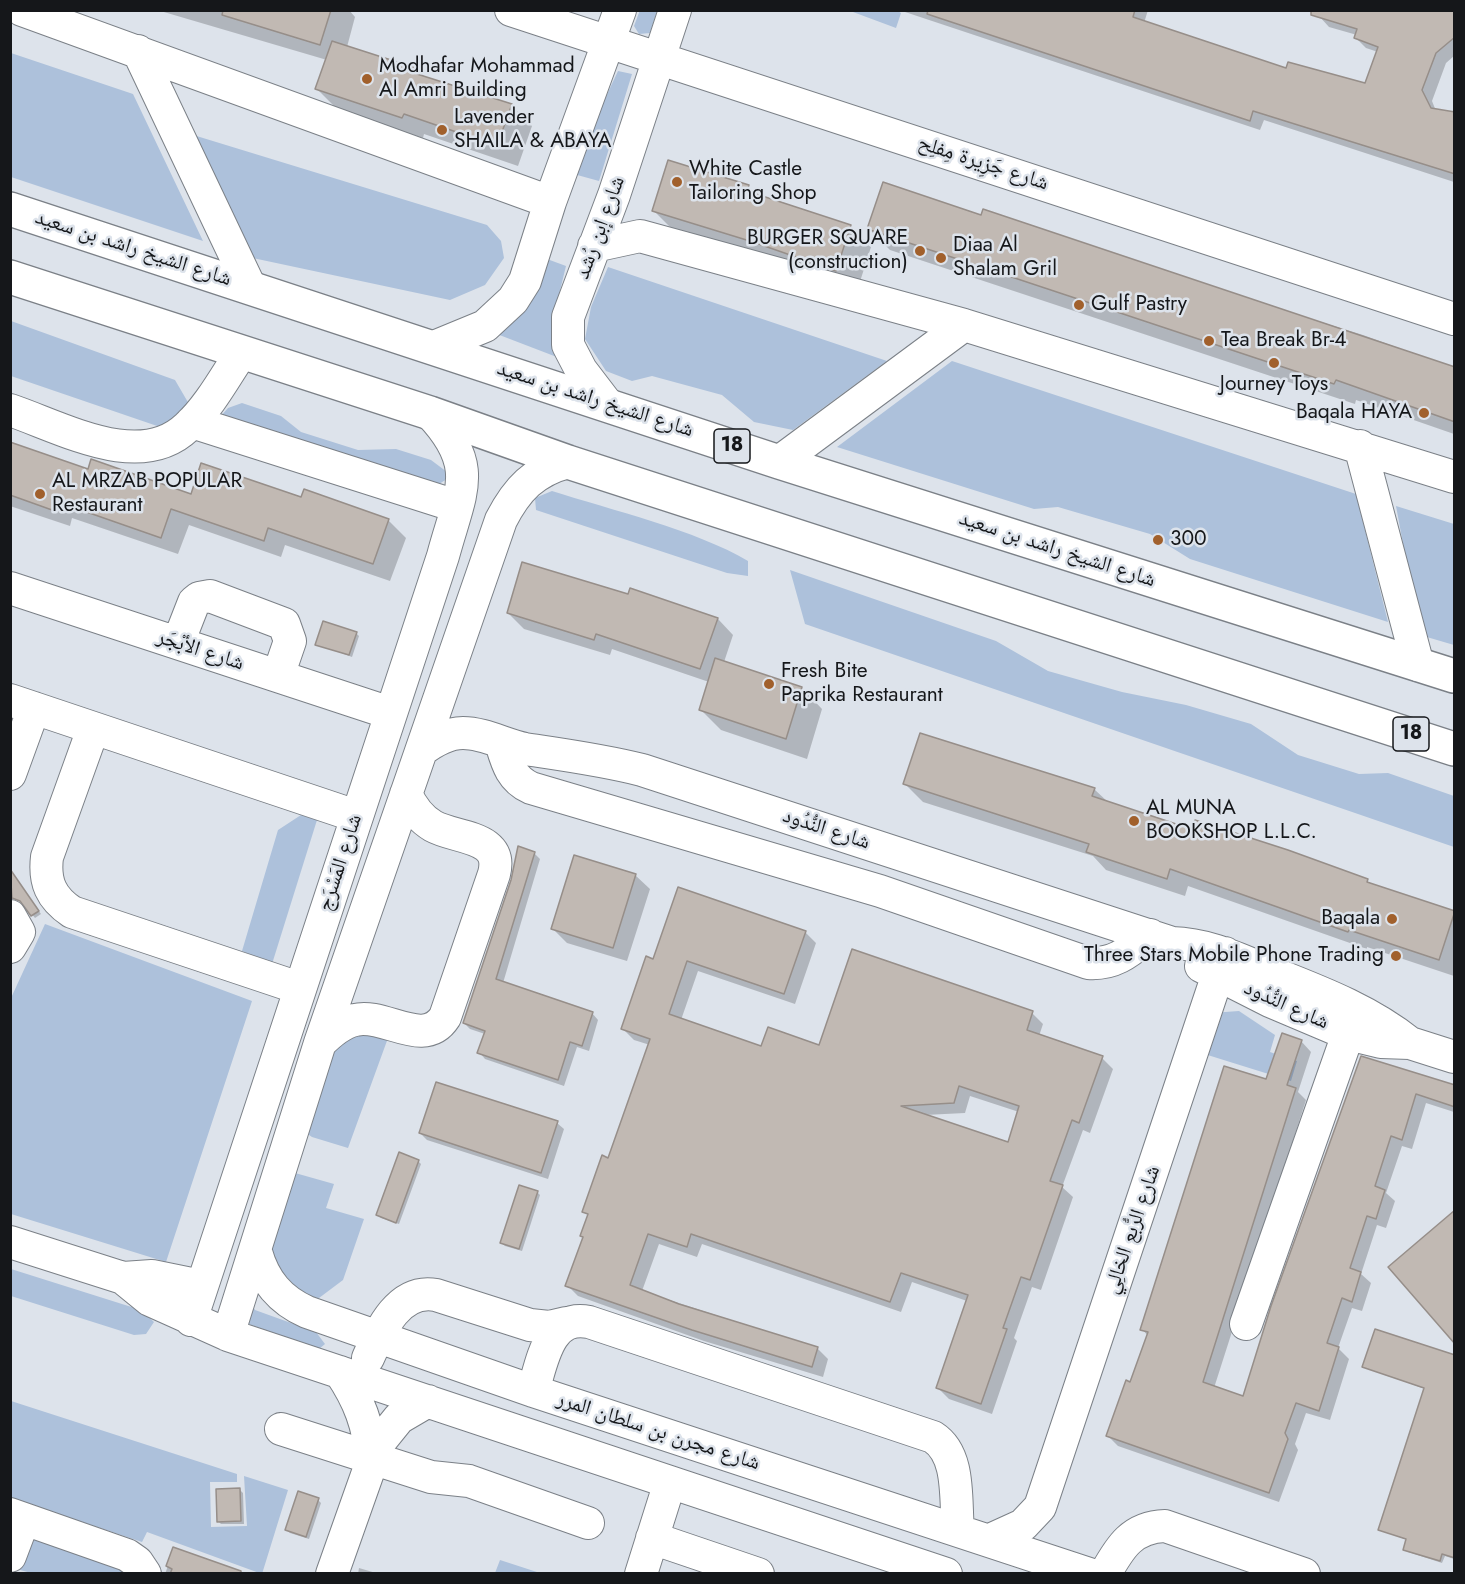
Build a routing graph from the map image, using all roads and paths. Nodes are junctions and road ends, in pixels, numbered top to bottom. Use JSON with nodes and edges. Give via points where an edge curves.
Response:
{"nodes":[{"id":1,"x":22,"y":10,"type":"edge"},
{"id":2,"x":620,"y":10,"type":"edge"},
{"id":3,"x":675,"y":10,"type":"edge"},
{"id":4,"x":527,"y":14,"type":"edge"},
{"id":5,"x":609,"y":43,"type":"junction"},
{"id":6,"x":138,"y":51,"type":"junction"},
{"id":7,"x":659,"y":59,"type":"junction"},
{"id":8,"x":614,"y":195,"type":"junction"},
{"id":9,"x":550,"y":202,"type":"junction"},
{"id":10,"x":10,"y":209,"type":"edge"},
{"id":11,"x":640,"y":236,"type":"junction"},
{"id":12,"x":594,"y":246,"type":"junction"},
{"id":13,"x":10,"y":277,"type":"edge"},
{"id":14,"x":250,"y":287,"type":"junction"},
{"id":15,"x":1455,"y":319,"type":"edge"},
{"id":16,"x":964,"y":325,"type":"junction"},
{"id":17,"x":434,"y":347,"type":"junction"},
{"id":18,"x":241,"y":353,"type":"junction"},
{"id":19,"x":607,"y":404,"type":"junction"},
{"id":20,"x":10,"y":410,"type":"edge"},
{"id":21,"x":430,"y":413,"type":"junction"},
{"id":22,"x":192,"y":422,"type":"junction"},
{"id":23,"x":1360,"y":446,"type":"junction"},
{"id":24,"x":568,"y":462,"type":"junction"},
{"id":25,"x":779,"y":462,"type":"junction"},
{"id":26,"x":1455,"y":477,"type":"edge"},
{"id":27,"x":456,"y":506,"type":"junction"},
{"id":28,"x":436,"y":578,"type":"junction"},
{"id":29,"x":10,"y":588,"type":"edge"},
{"id":30,"x":476,"y":591,"type":"junction"},
{"id":31,"x":178,"y":643,"type":"junction"},
{"id":32,"x":1418,"y":665,"type":"junction"},
{"id":33,"x":278,"y":676,"type":"junction"},
{"id":34,"x":1455,"y":676,"type":"edge"},
{"id":35,"x":444,"y":686,"type":"junction"},
{"id":36,"x":22,"y":704,"type":"edge"},
{"id":37,"x":390,"y":713,"type":"junction"},
{"id":38,"x":1455,"y":728,"type":"edge"},
{"id":39,"x":93,"y":729,"type":"junction"},
{"id":40,"x":1406,"y":732,"type":"junction"},
{"id":41,"x":489,"y":739,"type":"junction"},
{"id":42,"x":1455,"y":749,"type":"edge"},
{"id":43,"x":422,"y":750,"type":"junction"},
{"id":44,"x":10,"y":774,"type":"edge"},
{"id":45,"x":406,"y":794,"type":"junction"},
{"id":46,"x":356,"y":816,"type":"junction"},
{"id":47,"x":10,"y":916,"type":"edge"},
{"id":48,"x":1161,"y":939,"type":"junction"},
{"id":49,"x":10,"y":947,"type":"edge"},
{"id":50,"x":1222,"y":964,"type":"junction"},
{"id":51,"x":299,"y":988,"type":"junction"},
{"id":52,"x":1348,"y":1034,"type":"junction"},
{"id":53,"x":320,"y":1043,"type":"junction"},
{"id":54,"x":1410,"y":1043,"type":"junction"},
{"id":55,"x":1455,"y":1057,"type":"edge"},
{"id":56,"x":264,"y":1093,"type":"junction"},
{"id":57,"x":301,"y":1108,"type":"junction"},
{"id":58,"x":10,"y":1242,"type":"edge"},
{"id":59,"x":256,"y":1251,"type":"junction"},
{"id":60,"x":123,"y":1278,"type":"junction"},
{"id":61,"x":201,"y":1287,"type":"junction"},
{"id":62,"x":191,"y":1320,"type":"junction"},
{"id":63,"x":566,"y":1323,"type":"junction"},
{"id":64,"x":1246,"y":1324,"type":"dead end"},
{"id":65,"x":228,"y":1335,"type":"junction"},
{"id":66,"x":376,"y":1339,"type":"junction"},
{"id":67,"x":349,"y":1375,"type":"junction"},
{"id":68,"x":533,"y":1391,"type":"junction"},
{"id":69,"x":428,"y":1401,"type":"junction"},
{"id":70,"x":281,"y":1429,"type":"dead end"},
{"id":71,"x":371,"y":1459,"type":"junction"},
{"id":72,"x":670,"y":1482,"type":"junction"},
{"id":73,"x":1040,"y":1507,"type":"junction"},
{"id":74,"x":17,"y":1516,"type":"edge"},
{"id":75,"x":588,"y":1523,"type":"dead end"},
{"id":76,"x":958,"y":1530,"type":"junction"},
{"id":77,"x":652,"y":1539,"type":"junction"},
{"id":78,"x":990,"y":1540,"type":"junction"},
{"id":79,"x":10,"y":1556,"type":"edge"},
{"id":80,"x":881,"y":1563,"type":"edge"},
{"id":81,"x":1076,"y":1569,"type":"edge"},
{"id":82,"x":944,"y":1573,"type":"edge"},
{"id":83,"x":145,"y":1574,"type":"edge"},
{"id":84,"x":332,"y":1574,"type":"edge"},
{"id":85,"x":641,"y":1574,"type":"edge"},
{"id":86,"x":758,"y":1574,"type":"edge"},
{"id":87,"x":1105,"y":1574,"type":"edge"},
{"id":88,"x":1304,"y":1574,"type":"edge"}],
"edges":[{"from":1,"to":6,"type":"street"},
{"from":2,"to":5,"type":"street"},
{"from":3,"to":7,"type":"street","name":"شارع إبن رُشد"},
{"from":4,"to":5,"type":"street","name":"شارع جَزِيرة مِفلِح"},
{"from":5,"to":7,"type":"street","name":"شارع جَزِيرة مِفلِح"},
{"from":5,"to":9,"type":"street"},
{"from":6,"to":9,"type":"street"},
{"from":6,"to":14,"type":"street"},
{"from":7,"to":8,"type":"street","name":"شارع إبن رُشد"},
{"from":7,"to":15,"type":"street","name":"شارع جَزِيرة مِفلِح"},
{"from":8,"to":11,"type":"street"},
{"from":8,"to":12,"type":"street","name":"شارع إبن رُشد"},
{"from":9,"to":17,"type":"street","via":[[525,281],[513,300],[485,326]]},
{"from":10,"to":14,"type":"main road","name":"شارع الشيخ راشد بن سعيد","number":"18"},
{"from":11,"to":12,"type":"street"},
{"from":11,"to":16,"type":"street"},
{"from":12,"to":19,"type":"street","name":"شارع إبن رُشد","via":[[568,317],[568,345]]},
{"from":13,"to":18,"type":"main road","number":"18"},
{"from":14,"to":17,"type":"main road","name":"شارع الشيخ راشد بن سعيد","number":"18"},
{"from":16,"to":23,"type":"street"},
{"from":16,"to":25,"type":"street"},
{"from":17,"to":19,"type":"main road","name":"شارع الشيخ راشد بن سعيد","number":"18"},
{"from":18,"to":21,"type":"main road","number":"18"},
{"from":18,"to":22,"type":"street"},
{"from":19,"to":25,"type":"main road","name":"شارع الشيخ راشد بن سعيد","number":"18"},
{"from":20,"to":22,"type":"street","via":[[129,448],[161,444]]},
{"from":21,"to":24,"type":"main road","number":"18"},
{"from":21,"to":27,"type":"street","name":"شارع المَسْرَج","via":[[452,437],[463,465],[464,481]]},
{"from":22,"to":27,"type":"street"},
{"from":23,"to":26,"type":"street"},
{"from":23,"to":32,"type":"street"},
{"from":24,"to":30,"type":"street","name":"شارع المَسْرَج","via":[[536,475],[512,500]]},
{"from":24,"to":40,"type":"main road","number":"18"},
{"from":25,"to":32,"type":"main road","name":"شارع الشيخ راشد بن سعيد","number":"18"},
{"from":27,"to":28,"type":"street","name":"شارع المَسْرَج"},
{"from":28,"to":30,"type":"street"},
{"from":28,"to":37,"type":"street","name":"شارع المَسْرَج"},
{"from":29,"to":31,"type":"street","name":"شارع الأبْجَر"},
{"from":30,"to":35,"type":"street","name":"شارع المَسْرَج"},
{"from":31,"to":33,"type":"street","name":"شارع الأبْجَر"},
{"from":31,"to":33,"type":"street","via":[[194,602],[210,596],[284,624],[290,641]]},
{"from":32,"to":34,"type":"main road","name":"شارع الشيخ راشد بن سعيد","number":"18"},
{"from":33,"to":37,"type":"street","name":"شارع الأبْجَر"},
{"from":35,"to":41,"type":"street","via":[[455,713]]},
{"from":35,"to":43,"type":"street","name":"شارع المَسْرَج"},
{"from":36,"to":39,"type":"street"},
{"from":36,"to":44,"type":"street"},
{"from":37,"to":46,"type":"street","name":"شارع المَسْرَج"},
{"from":38,"to":40,"type":"main road"},
{"from":39,"to":46,"type":"street"},
{"from":39,"to":51,"type":"street","via":[[47,857],[47,881],[59,903],[72,912]]},
{"from":40,"to":42,"type":"main road","number":"18"},
{"from":41,"to":43,"type":"street","name":"شارع النُّدُود","via":[[447,736]]},
{"from":41,"to":48,"type":"street","name":"شارع النُّدُود","via":[[642,770]]},
{"from":41,"to":48,"type":"street","via":[[510,770],[531,788],[880,891],[1088,963],[1112,962]]},
{"from":43,"to":45,"type":"street","name":"شارع المَسْرَج"},
{"from":45,"to":53,"type":"street","name":"شارع المَسْرَج"},
{"from":45,"to":53,"type":"street","via":[[426,821],[486,845],[495,858],[494,874],[445,1017],[435,1028],[421,1032],[370,1018],[355,1020]]},
{"from":46,"to":51,"type":"street","name":"شارع المَسْرَج"},
{"from":47,"to":49,"type":"street","via":[[19,932]]},
{"from":48,"to":50,"type":"street","name":"شارع النُّدُود","via":[[1197,945]]},
{"from":50,"to":52,"type":"street","name":"شارع النُّدُود","via":[[1270,1001]]},
{"from":50,"to":54,"type":"street","name":"شارع النُّدُود","via":[[1352,1006]]},
{"from":50,"to":73,"type":"street","name":"شارع الرُّبع الخالِي"},
{"from":51,"to":56,"type":"street","name":"شارع المَسْرَج"},
{"from":52,"to":54,"type":"street","name":"شارع النُّدُود","via":[[1381,1042]]},
{"from":52,"to":64,"type":"street"},
{"from":53,"to":57,"type":"street","name":"شارع المَسْرَج"},
{"from":54,"to":55,"type":"street","name":"شارع النُّدُود"},
{"from":56,"to":57,"type":"street","via":[[283,1089]]},
{"from":56,"to":61,"type":"street","name":"شارع المَسْرَج"},
{"from":57,"to":59,"type":"street","name":"شارع المَسْرَج"},
{"from":58,"to":60,"type":"street","name":"شارع مجرن بن سلطان المرر"},
{"from":59,"to":65,"type":"street","name":"شارع المَسْرَج"},
{"from":59,"to":66,"type":"street","name":"شارع مجرن بن سلطان المرر","via":[[273,1289],[289,1303]]},
{"from":60,"to":61,"type":"street","name":"شارع مجرن بن سلطان المرر","via":[[152,1276]]},
{"from":60,"to":62,"type":"street","name":"شارع مجرن بن سلطان المرر","via":[[150,1300]]},
{"from":61,"to":62,"type":"street","name":"شارع المَسْرَج"},
{"from":62,"to":65,"type":"street","name":"شارع مجرن بن سلطان المرر"},
{"from":63,"to":66,"type":"street","via":[[539,1327],[436,1295],[419,1294],[399,1305]]},
{"from":63,"to":68,"type":"street","via":[[550,1340]]},
{"from":63,"to":76,"type":"street","via":[[589,1322],[933,1437],[946,1447],[952,1462]]},
{"from":65,"to":67,"type":"street","name":"شارع مجرن بن سلطان المرر"},
{"from":66,"to":67,"type":"street"},
{"from":66,"to":68,"type":"street","name":"شارع مجرن بن سلطان المرر"},
{"from":67,"to":69,"type":"street","name":"شارع مجرن بن سلطان المرر"},
{"from":67,"to":71,"type":"street","via":[[366,1422]]},
{"from":68,"to":76,"type":"street","name":"شارع مجرن بن سلطان المرر"},
{"from":69,"to":71,"type":"street","via":[[412,1408],[387,1430]]},
{"from":69,"to":72,"type":"street","name":"شارع مجرن بن سلطان المرر"},
{"from":70,"to":71,"type":"street"},
{"from":71,"to":75,"type":"street","via":[[431,1477],[469,1481]]},
{"from":71,"to":84,"type":"street"},
{"from":72,"to":77,"type":"street"},
{"from":72,"to":80,"type":"street","name":"شارع مجرن بن سلطان المرر"},
{"from":73,"to":78,"type":"street","name":"شارع الرُّبع الخالِي","via":[[1023,1525]]},
{"from":73,"to":81,"type":"street","via":[[1047,1538]]},
{"from":74,"to":79,"type":"street"},
{"from":74,"to":83,"type":"street","via":[[127,1555]]},
{"from":76,"to":78,"type":"street","name":"شارع مجرن بن سلطان المرر"},
{"from":77,"to":85,"type":"street"},
{"from":77,"to":86,"type":"street"},
{"from":78,"to":81,"type":"street","name":"شارع مجرن بن سلطان المرر"},
{"from":80,"to":82,"type":"street","name":"شارع مجرن بن سلطان المرر"},
{"from":87,"to":88,"type":"street","via":[[1127,1539],[1146,1528],[1165,1526]]}]}
